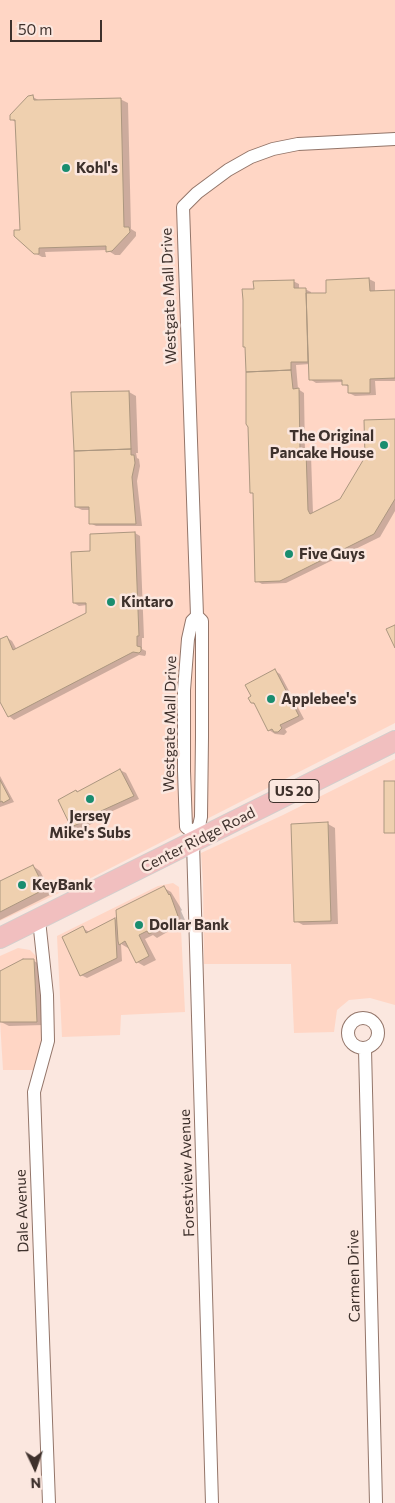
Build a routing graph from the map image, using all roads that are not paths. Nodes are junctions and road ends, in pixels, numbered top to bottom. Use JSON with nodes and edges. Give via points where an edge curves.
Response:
{"nodes":[{"id":1,"x":395,"y":139,"type":"edge"},
{"id":2,"x":197,"y":616,"type":"junction"},
{"id":3,"x":395,"y":741,"type":"edge"},
{"id":4,"x":193,"y":837,"type":"junction"},
{"id":5,"x":39,"y":920,"type":"junction"},
{"id":6,"x":0,"y":938,"type":"edge"},
{"id":7,"x":365,"y":1048,"type":"dead end"},
{"id":8,"x":49,"y":1503,"type":"edge"},
{"id":9,"x":212,"y":1503,"type":"edge"},
{"id":10,"x":376,"y":1503,"type":"edge"}],
"edges":[{"from":1,"to":2,"type":"street","name":"Westgate Mall Drive","via":[[298,144],[260,154],[228,170],[183,207]]},
{"from":2,"to":4,"type":"street","name":"Westgate Mall Drive","via":[[202,621],[201,817]]},
{"from":2,"to":4,"type":"street","name":"Westgate Mall Drive","via":[[192,621],[188,639],[184,690],[186,827]]},
{"from":3,"to":4,"type":"main road","name":"Center Ridge Road","number":"US 20"},
{"from":4,"to":5,"type":"main road","name":"Center Ridge Road","number":"US 20"},
{"from":4,"to":9,"type":"street","name":"Forestview Avenue"},
{"from":5,"to":6,"type":"main road","name":"Center Ridge Road","number":"US 20"},
{"from":5,"to":8,"type":"street","name":"Dale Avenue","via":[[48,1041],[34,1092]]},
{"from":7,"to":10,"type":"street","name":"Carmen Drive"}]}
